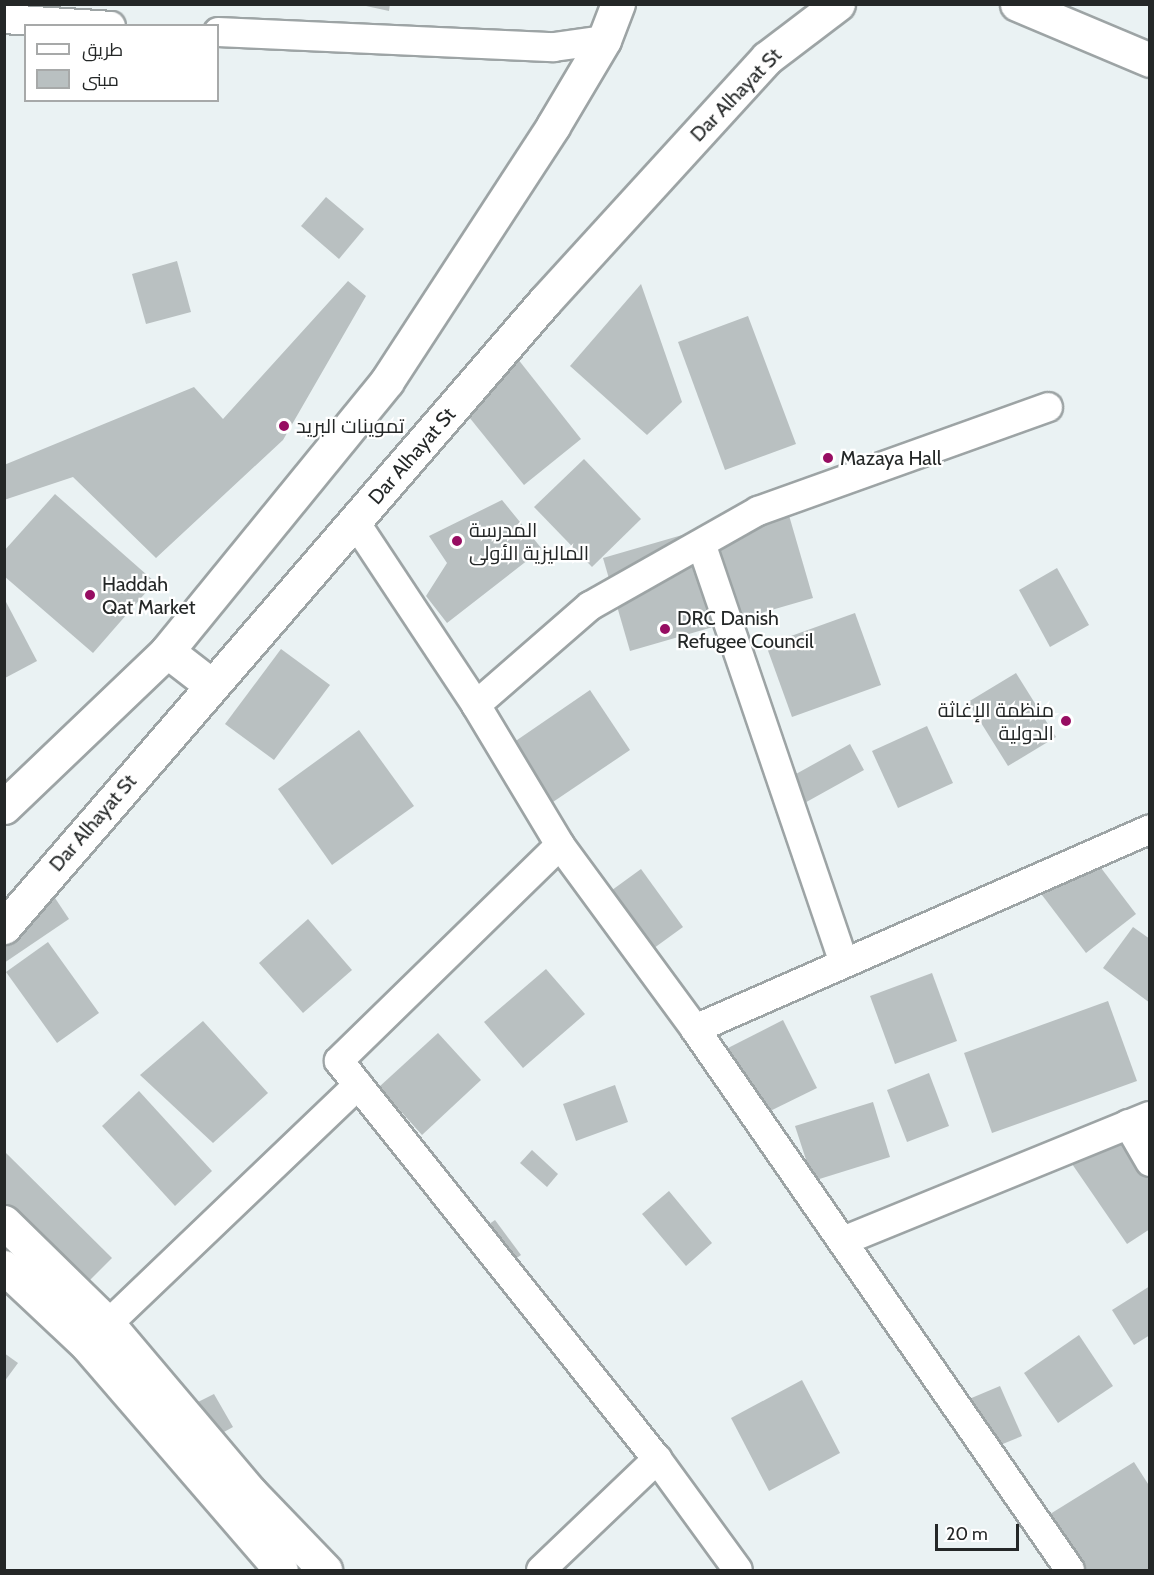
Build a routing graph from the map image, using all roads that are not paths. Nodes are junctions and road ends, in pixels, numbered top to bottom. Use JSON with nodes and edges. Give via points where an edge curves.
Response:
{"nodes":[{"id":1,"x":618,"y":4,"type":"edge"},
{"id":2,"x":838,"y":4,"type":"edge"},
{"id":3,"x":1017,"y":4,"type":"edge"},
{"id":4,"x":4,"y":19,"type":"edge"},
{"id":5,"x":80,"y":24,"type":"edge"},
{"id":6,"x":219,"y":32,"type":"edge"},
{"id":7,"x":604,"y":40,"type":"junction"},
{"id":8,"x":1149,"y":60,"type":"edge"},
{"id":9,"x":1048,"y":407,"type":"dead end"},
{"id":10,"x":355,"y":522,"type":"junction"},
{"id":11,"x":702,"y":546,"type":"junction"},
{"id":12,"x":167,"y":651,"type":"junction"},
{"id":13,"x":211,"y":685,"type":"junction"},
{"id":14,"x":476,"y":705,"type":"junction"},
{"id":15,"x":4,"y":807,"type":"edge"},
{"id":16,"x":1149,"y":828,"type":"edge"},
{"id":17,"x":560,"y":845,"type":"junction"},
{"id":18,"x":4,"y":927,"type":"edge"},
{"id":19,"x":843,"y":960,"type":"junction"},
{"id":20,"x":695,"y":1029,"type":"junction"},
{"id":21,"x":358,"y":1085,"type":"junction"},
{"id":22,"x":1138,"y":1120,"type":"edge"},
{"id":23,"x":1149,"y":1162,"type":"edge"},
{"id":24,"x":4,"y":1222,"type":"edge"},
{"id":25,"x":843,"y":1241,"type":"junction"},
{"id":26,"x":4,"y":1267,"type":"edge"},
{"id":27,"x":108,"y":1324,"type":"junction"},
{"id":28,"x":657,"y":1460,"type":"junction"},
{"id":29,"x":281,"y":1570,"type":"edge"},
{"id":30,"x":325,"y":1570,"type":"edge"},
{"id":31,"x":541,"y":1570,"type":"edge"},
{"id":32,"x":738,"y":1570,"type":"edge"},
{"id":33,"x":1070,"y":1570,"type":"edge"}],
"edges":[{"from":1,"to":7,"type":"main road"},
{"from":2,"to":10,"type":"main road","name":"Dar Alhayat St","via":[[767,58],[545,301]]},
{"from":3,"to":8,"type":"main road"},
{"from":4,"to":5,"type":"street"},
{"from":6,"to":7,"type":"street","via":[[554,47]]},
{"from":7,"to":12,"type":"main road","via":[[387,381]]},
{"from":9,"to":11,"type":"street","via":[[758,511]]},
{"from":10,"to":13,"type":"main road","name":"Dar Alhayat St"},
{"from":10,"to":14,"type":"street"},
{"from":11,"to":14,"type":"street","via":[[590,606]]},
{"from":11,"to":19,"type":"street"},
{"from":12,"to":13,"type":"main road"},
{"from":12,"to":15,"type":"main road"},
{"from":13,"to":18,"type":"main road","name":"Dar Alhayat St"},
{"from":14,"to":17,"type":"street"},
{"from":16,"to":19,"type":"street"},
{"from":17,"to":20,"type":"street"},
{"from":17,"to":21,"type":"street","via":[[339,1061]]},
{"from":19,"to":20,"type":"street"},
{"from":20,"to":25,"type":"street"},
{"from":21,"to":27,"type":"street"},
{"from":21,"to":28,"type":"street"},
{"from":22,"to":23,"type":"street"},
{"from":22,"to":25,"type":"street"},
{"from":24,"to":27,"type":"main road"},
{"from":25,"to":33,"type":"street"},
{"from":26,"to":29,"type":"main road","via":[[86,1344]]},
{"from":27,"to":30,"type":"main road","via":[[251,1493]]},
{"from":28,"to":31,"type":"street"},
{"from":28,"to":32,"type":"street"}]}
